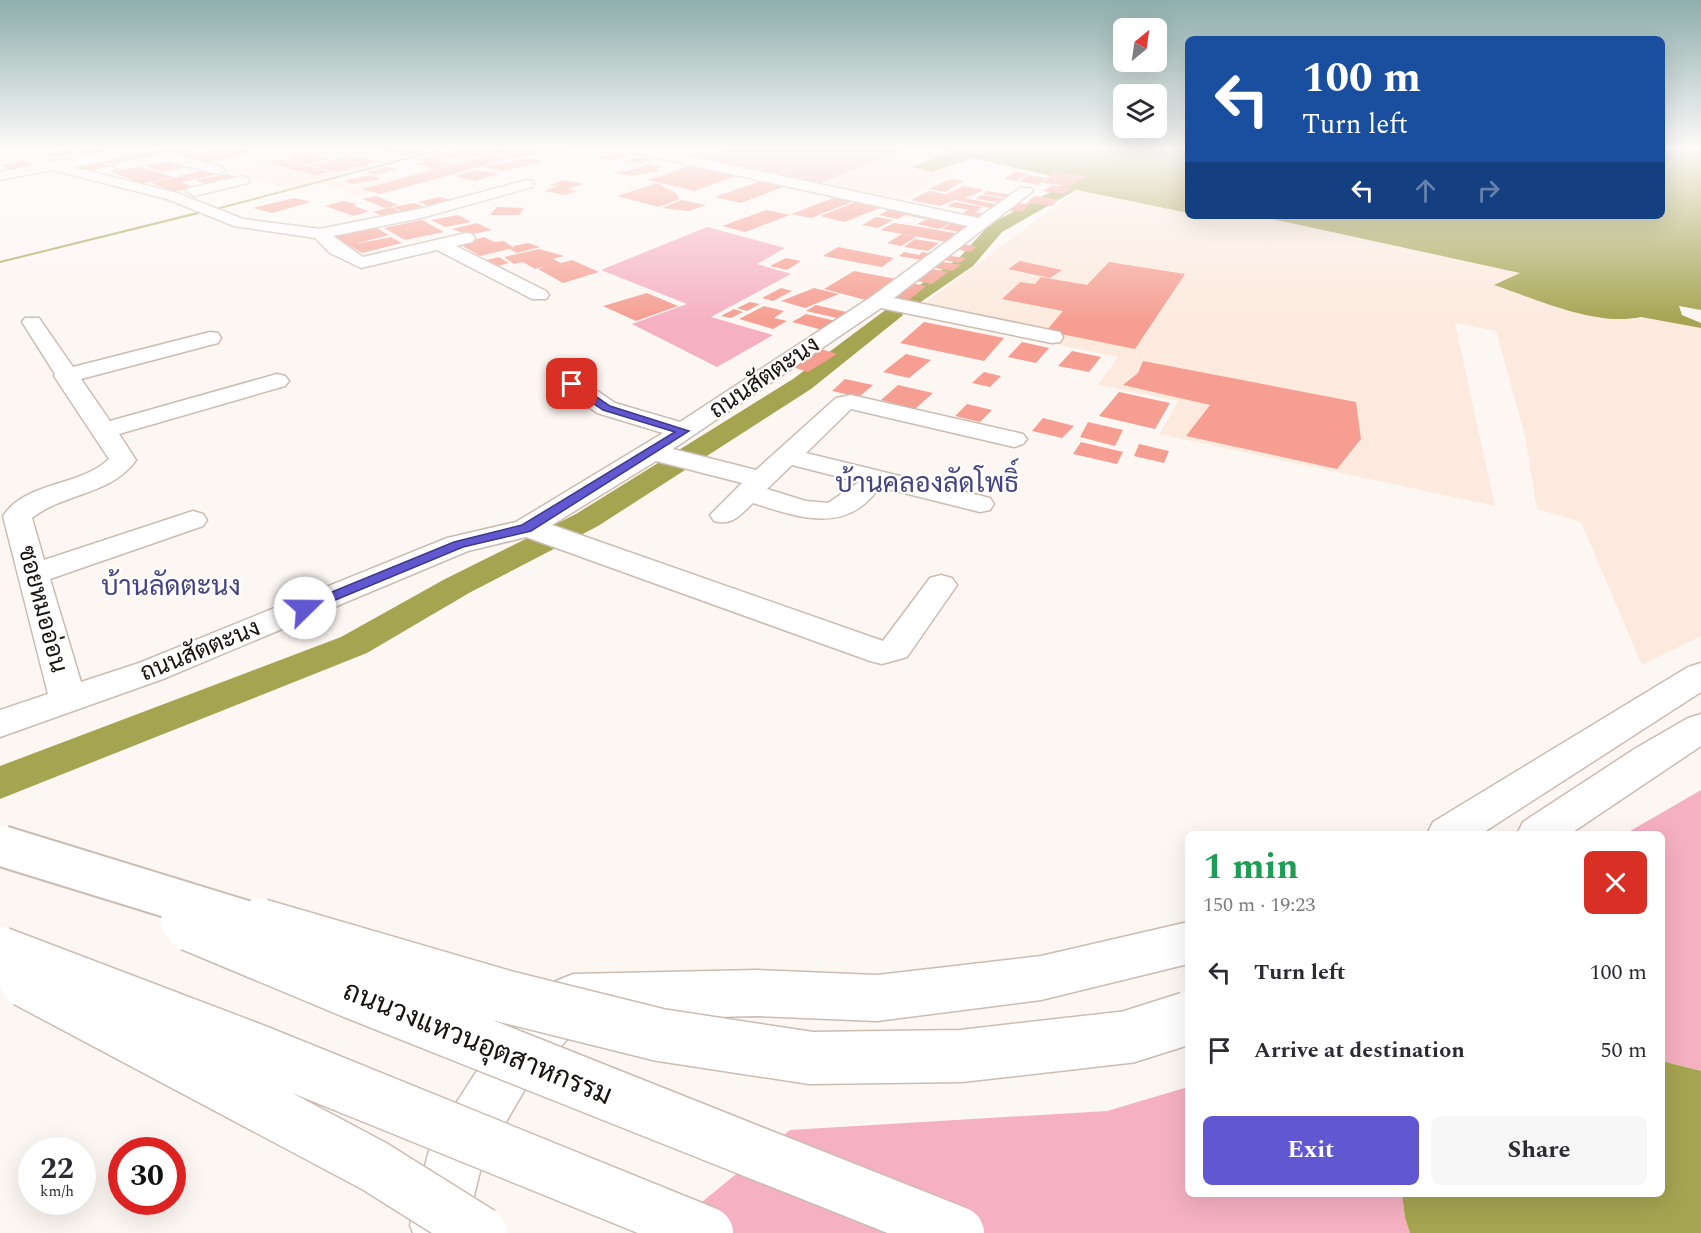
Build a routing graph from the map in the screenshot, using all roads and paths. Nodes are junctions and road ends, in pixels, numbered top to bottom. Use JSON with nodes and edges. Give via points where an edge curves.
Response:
{"nodes":[{"id":1,"x":199,"y":207,"type":"edge"},
{"id":2,"x":445,"y":207,"type":"edge"},
{"id":3,"x":901,"y":207,"type":"edge"},
{"id":4,"x":1004,"y":207,"type":"edge"},
{"id":5,"x":982,"y":224,"type":"junction"},
{"id":6,"x":320,"y":234,"type":"junction"},
{"id":7,"x":466,"y":238,"type":"dead end"},
{"id":8,"x":439,"y":244,"type":"junction"},
{"id":9,"x":461,"y":256,"type":"junction"},
{"id":10,"x":418,"y":268,"type":"dead end"},
{"id":11,"x":539,"y":295,"type":"dead end"},
{"id":12,"x":878,"y":301,"type":"junction"},
{"id":13,"x":32,"y":322,"type":"dead end"},
{"id":14,"x":210,"y":338,"type":"dead end"},
{"id":15,"x":1052,"y":338,"type":"dead end"},
{"id":16,"x":65,"y":376,"type":"junction"},
{"id":17,"x":277,"y":381,"type":"dead end"},
{"id":18,"x":572,"y":384,"type":"dead end"},
{"id":19,"x":102,"y":431,"type":"junction"},
{"id":20,"x":684,"y":431,"type":"junction"},
{"id":21,"x":1014,"y":439,"type":"dead end"},
{"id":22,"x":660,"y":453,"type":"junction"},
{"id":23,"x":787,"y":456,"type":"junction"},
{"id":24,"x":755,"y":486,"type":"junction"},
{"id":25,"x":864,"y":489,"type":"dead end"},
{"id":26,"x":980,"y":504,"type":"dead end"},
{"id":27,"x":724,"y":515,"type":"dead end"},
{"id":28,"x":193,"y":520,"type":"dead end"},
{"id":29,"x":546,"y":533,"type":"junction"},
{"id":30,"x":33,"y":574,"type":"junction"},
{"id":31,"x":941,"y":585,"type":"dead end"},
{"id":32,"x":1701,"y":675,"type":"edge"},
{"id":33,"x":68,"y":700,"type":"junction"},
{"id":34,"x":0,"y":724,"type":"edge"},
{"id":35,"x":1701,"y":728,"type":"edge"},
{"id":36,"x":1453,"y":831,"type":"edge"},
{"id":37,"x":1542,"y":831,"type":"edge"},
{"id":38,"x":1,"y":845,"type":"edge"},
{"id":39,"x":1185,"y":944,"type":"edge"},
{"id":40,"x":0,"y":953,"type":"edge"},
{"id":41,"x":0,"y":968,"type":"edge"},
{"id":42,"x":1185,"y":1019,"type":"edge"},
{"id":43,"x":437,"y":1233,"type":"edge"},
{"id":44,"x":481,"y":1233,"type":"edge"},
{"id":45,"x":707,"y":1233,"type":"edge"},
{"id":46,"x":958,"y":1233,"type":"edge"}],
"edges":[{"from":1,"to":6,"type":"street","via":[[240,223]]},
{"from":2,"to":6,"type":"street"},
{"from":3,"to":5,"type":"street"},
{"from":4,"to":5,"type":"street","name":"ถนนสัตตะนง"},
{"from":5,"to":12,"type":"street","name":"ถนนสัตตะนง"},
{"from":6,"to":8,"type":"street","via":[[336,249],[361,263]]},
{"from":7,"to":8,"type":"street"},
{"from":8,"to":9,"type":"street"},
{"from":9,"to":10,"type":"street"},
{"from":9,"to":11,"type":"street"},
{"from":12,"to":15,"type":"street"},
{"from":12,"to":20,"type":"street","name":"ถนนสัตตะนง"},
{"from":13,"to":16,"type":"street","name":"ซอยหมออ่อน"},
{"from":14,"to":16,"type":"street"},
{"from":16,"to":19,"type":"street","name":"ซอยหมออ่อน"},
{"from":17,"to":19,"type":"street"},
{"from":18,"to":20,"type":"street","via":[[606,408]]},
{"from":19,"to":30,"type":"street","name":"ซอยหมออ่อน","via":[[123,460],[121,465],[33,503],[17,516]]},
{"from":20,"to":22,"type":"street","name":"ถนนสัตตะนง"},
{"from":21,"to":23,"type":"street","via":[[851,402],[844,403]]},
{"from":22,"to":24,"type":"street","via":[[698,463]]},
{"from":22,"to":29,"type":"street","name":"ถนนสัตตะนง"},
{"from":23,"to":24,"type":"street"},
{"from":23,"to":26,"type":"street"},
{"from":24,"to":25,"type":"street","via":[[815,511],[829,512]]},
{"from":24,"to":27,"type":"street"},
{"from":28,"to":30,"type":"street"},
{"from":29,"to":31,"type":"street","via":[[882,653],[895,649]]},
{"from":29,"to":33,"type":"street","name":"ถนนสัตตะนง","via":[[458,544],[151,671]]},
{"from":30,"to":33,"type":"street","name":"ซอยหมออ่อน"},
{"from":32,"to":36,"type":"street"},
{"from":33,"to":34,"type":"street","name":"ถนนสัตตะนง"},
{"from":35,"to":37,"type":"street"},
{"from":38,"to":42,"type":"street","bridge":true,"via":[[351,954],[507,997],[660,1035],[811,1058],[961,1056],[1128,1037]]},
{"from":38,"to":46,"type":"street","name":"ถนนวงแหวนอุตสาหกรรม","bridge":true,"via":[[354,993]]},
{"from":39,"to":43,"type":"street","via":[[1041,978],[877,998],[757,993],[573,997],[513,1061],[456,1154]]},
{"from":40,"to":45,"type":"street","bridge":true,"via":[[258,1050]]},
{"from":41,"to":44,"type":"street","bridge":true,"via":[[374,1166]]}]}
